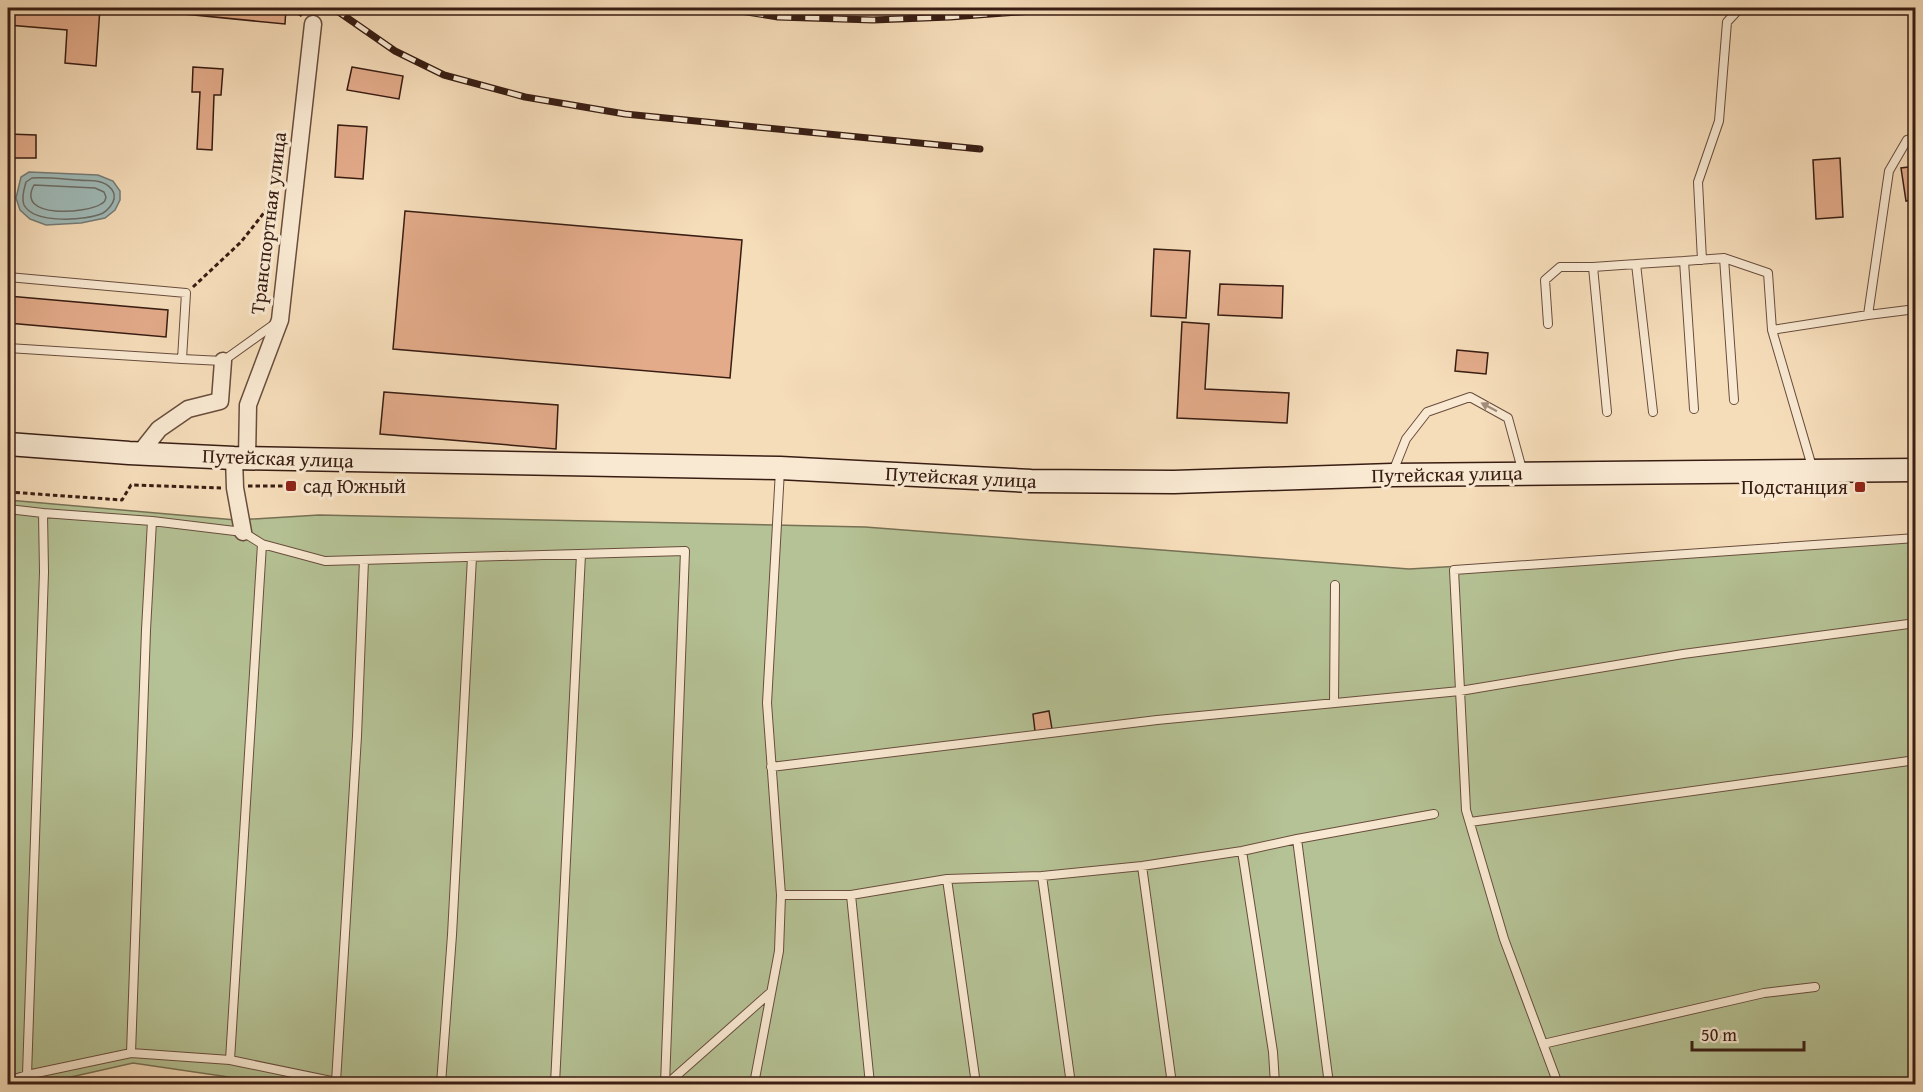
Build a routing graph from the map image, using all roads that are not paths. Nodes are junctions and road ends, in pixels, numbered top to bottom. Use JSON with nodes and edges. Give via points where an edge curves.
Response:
{"nodes":[{"id":1,"x":1740,"y":8,"type":"edge"},
{"id":2,"x":313,"y":24,"type":"dead end"},
{"id":3,"x":1916,"y":138,"type":"edge"},
{"id":4,"x":1724,"y":258,"type":"junction"},
{"id":5,"x":1702,"y":260,"type":"junction"},
{"id":6,"x":1684,"y":261,"type":"junction"},
{"id":7,"x":1636,"y":264,"type":"junction"},
{"id":8,"x":1593,"y":267,"type":"junction"},
{"id":9,"x":8,"y":277,"type":"edge"},
{"id":10,"x":1916,"y":309,"type":"edge"},
{"id":11,"x":1868,"y":315,"type":"junction"},
{"id":12,"x":279,"y":320,"type":"junction"},
{"id":13,"x":1548,"y":324,"type":"dead end"},
{"id":14,"x":1772,"y":330,"type":"junction"},
{"id":15,"x":8,"y":348,"type":"edge"},
{"id":16,"x":182,"y":359,"type":"junction"},
{"id":17,"x":223,"y":361,"type":"junction"},
{"id":18,"x":1734,"y":400,"type":"dead end"},
{"id":19,"x":220,"y":401,"type":"junction"},
{"id":20,"x":248,"y":405,"type":"junction"},
{"id":21,"x":1694,"y":409,"type":"dead end"},
{"id":22,"x":1607,"y":412,"type":"dead end"},
{"id":23,"x":1653,"y":412,"type":"dead end"},
{"id":24,"x":8,"y":444,"type":"edge"},
{"id":25,"x":140,"y":453,"type":"junction"},
{"id":26,"x":240,"y":458,"type":"junction"},
{"id":27,"x":780,"y":468,"type":"junction"},
{"id":28,"x":1813,"y":470,"type":"junction"},
{"id":29,"x":1916,"y":470,"type":"edge"},
{"id":30,"x":1524,"y":473,"type":"junction"},
{"id":31,"x":1392,"y":475,"type":"junction"},
{"id":32,"x":8,"y":509,"type":"edge"},
{"id":33,"x":43,"y":513,"type":"junction"},
{"id":34,"x":152,"y":521,"type":"junction"},
{"id":35,"x":243,"y":532,"type":"junction"},
{"id":36,"x":1916,"y":538,"type":"edge"},
{"id":37,"x":262,"y":544,"type":"junction"},
{"id":38,"x":581,"y":554,"type":"junction"},
{"id":39,"x":472,"y":557,"type":"junction"},
{"id":40,"x":364,"y":560,"type":"junction"},
{"id":41,"x":1335,"y":585,"type":"dead end"},
{"id":42,"x":1916,"y":623,"type":"edge"},
{"id":43,"x":1460,"y":691,"type":"junction"},
{"id":44,"x":1334,"y":703,"type":"junction"},
{"id":45,"x":1916,"y":760,"type":"edge"},
{"id":46,"x":771,"y":767,"type":"junction"},
{"id":47,"x":1434,"y":814,"type":"dead end"},
{"id":48,"x":1470,"y":822,"type":"junction"},
{"id":49,"x":1296,"y":839,"type":"junction"},
{"id":50,"x":1242,"y":851,"type":"junction"},
{"id":51,"x":1142,"y":867,"type":"junction"},
{"id":52,"x":1042,"y":876,"type":"junction"},
{"id":53,"x":947,"y":879,"type":"junction"},
{"id":54,"x":781,"y":895,"type":"junction"},
{"id":55,"x":851,"y":895,"type":"junction"},
{"id":56,"x":1815,"y":987,"type":"dead end"},
{"id":57,"x":771,"y":992,"type":"junction"},
{"id":58,"x":1543,"y":1044,"type":"junction"},
{"id":59,"x":131,"y":1053,"type":"junction"},
{"id":60,"x":230,"y":1060,"type":"junction"},
{"id":61,"x":293,"y":1073,"type":"junction"},
{"id":62,"x":27,"y":1075,"type":"junction"},
{"id":63,"x":8,"y":1081,"type":"edge"},
{"id":64,"x":308,"y":1084,"type":"edge"},
{"id":65,"x":441,"y":1084,"type":"edge"},
{"id":66,"x":555,"y":1084,"type":"edge"},
{"id":67,"x":666,"y":1084,"type":"edge"},
{"id":68,"x":754,"y":1084,"type":"edge"},
{"id":69,"x":870,"y":1084,"type":"edge"},
{"id":70,"x":976,"y":1084,"type":"edge"},
{"id":71,"x":1071,"y":1084,"type":"edge"},
{"id":72,"x":1172,"y":1084,"type":"edge"},
{"id":73,"x":1275,"y":1084,"type":"edge"},
{"id":74,"x":1329,"y":1084,"type":"edge"},
{"id":75,"x":1558,"y":1084,"type":"edge"}],
"edges":[{"from":1,"to":5,"type":"lane","via":[[1727,22],[1719,121],[1698,182]]},
{"from":2,"to":12,"type":"street","name":"Транспортная улица"},
{"from":3,"to":11,"type":"lane","via":[[1907,140],[1889,171]]},
{"from":4,"to":5,"type":"lane"},
{"from":4,"to":14,"type":"lane","via":[[1768,273]]},
{"from":4,"to":18,"type":"lane"},
{"from":5,"to":6,"type":"lane"},
{"from":6,"to":7,"type":"lane"},
{"from":6,"to":21,"type":"lane"},
{"from":7,"to":8,"type":"lane"},
{"from":7,"to":23,"type":"lane"},
{"from":8,"to":13,"type":"lane","via":[[1560,267],[1545,280]]},
{"from":8,"to":22,"type":"lane"},
{"from":9,"to":16,"type":"lane","via":[[186,293]]},
{"from":10,"to":11,"type":"lane"},
{"from":11,"to":14,"type":"lane"},
{"from":12,"to":17,"type":"lane"},
{"from":12,"to":20,"type":"street","name":"Транспортная улица"},
{"from":14,"to":28,"type":"lane"},
{"from":15,"to":16,"type":"lane"},
{"from":16,"to":17,"type":"lane"},
{"from":17,"to":19,"type":"street"},
{"from":19,"to":20,"type":"street"},
{"from":19,"to":25,"type":"street","via":[[188,409],[159,429]]},
{"from":20,"to":26,"type":"street","name":"Транспортная улица"},
{"from":24,"to":25,"type":"main road","name":"Путейская улица"},
{"from":25,"to":26,"type":"main road","name":"Путейская улица"},
{"from":26,"to":27,"type":"main road","name":"Путейская улица"},
{"from":26,"to":35,"type":"street","name":"Транспортная улица","via":[[235,488]]},
{"from":27,"to":31,"type":"main road","name":"Путейская улица","via":[[1043,481],[1174,482]]},
{"from":27,"to":46,"type":"lane","via":[[766,703]]},
{"from":28,"to":29,"type":"main road","name":"Путейская улица"},
{"from":28,"to":30,"type":"main road","name":"Путейская улица"},
{"from":30,"to":31,"type":"main road","name":"Путейская улица"},
{"from":30,"to":31,"type":"lane","one_way":true,"via":[[1508,418],[1470,397],[1427,412],[1406,439]]},
{"from":32,"to":33,"type":"lane"},
{"from":33,"to":34,"type":"lane"},
{"from":33,"to":62,"type":"lane"},
{"from":34,"to":35,"type":"lane"},
{"from":34,"to":59,"type":"lane"},
{"from":35,"to":37,"type":"lane"},
{"from":36,"to":43,"type":"lane","via":[[1454,570]]},
{"from":37,"to":40,"type":"lane","via":[[325,561]]},
{"from":37,"to":60,"type":"lane"},
{"from":38,"to":39,"type":"lane"},
{"from":38,"to":66,"type":"lane"},
{"from":38,"to":67,"type":"lane","via":[[685,551]]},
{"from":39,"to":40,"type":"lane"},
{"from":39,"to":65,"type":"lane"},
{"from":40,"to":61,"type":"lane","via":[[336,1082]]},
{"from":41,"to":44,"type":"lane"},
{"from":42,"to":43,"type":"lane","via":[[1683,654]]},
{"from":43,"to":44,"type":"lane"},
{"from":43,"to":48,"type":"lane","via":[[1466,810]]},
{"from":44,"to":46,"type":"lane","via":[[1157,720]]},
{"from":45,"to":48,"type":"lane"},
{"from":46,"to":54,"type":"lane"},
{"from":47,"to":49,"type":"lane"},
{"from":48,"to":58,"type":"lane","via":[[1504,939]]},
{"from":49,"to":50,"type":"lane"},
{"from":49,"to":74,"type":"lane"},
{"from":50,"to":51,"type":"lane"},
{"from":50,"to":73,"type":"lane"},
{"from":51,"to":52,"type":"lane"},
{"from":51,"to":72,"type":"lane"},
{"from":52,"to":53,"type":"lane"},
{"from":52,"to":71,"type":"lane"},
{"from":53,"to":55,"type":"lane"},
{"from":53,"to":70,"type":"lane"},
{"from":54,"to":55,"type":"lane"},
{"from":54,"to":57,"type":"lane","via":[[779,951]]},
{"from":55,"to":69,"type":"lane"},
{"from":56,"to":58,"type":"lane","via":[[1764,993]]},
{"from":57,"to":67,"type":"lane"},
{"from":57,"to":68,"type":"lane"},
{"from":58,"to":75,"type":"lane"},
{"from":59,"to":60,"type":"lane"},
{"from":59,"to":62,"type":"lane"},
{"from":60,"to":61,"type":"lane"},
{"from":61,"to":64,"type":"lane"},
{"from":62,"to":63,"type":"lane"}]}
